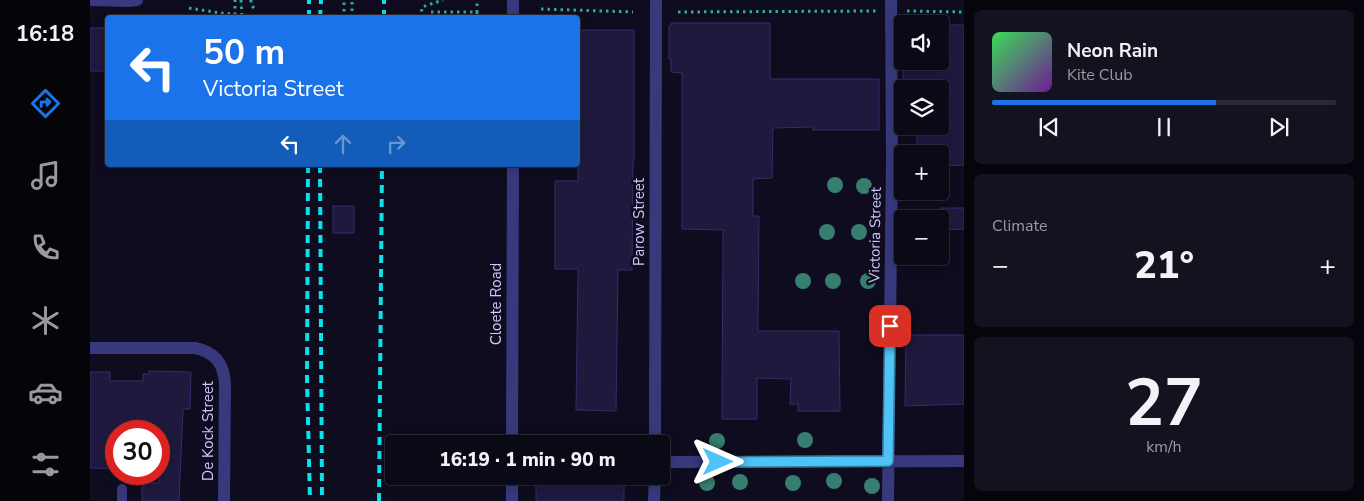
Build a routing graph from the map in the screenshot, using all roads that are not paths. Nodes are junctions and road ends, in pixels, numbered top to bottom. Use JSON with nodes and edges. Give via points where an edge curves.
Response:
{"nodes":[{"id":1,"x":90,"y":0,"type":"edge"},
{"id":2,"x":513,"y":0,"type":"edge"},
{"id":3,"x":656,"y":0,"type":"edge"},
{"id":4,"x":133,"y":1,"type":"edge"},
{"id":5,"x":891,"y":5,"type":"edge"},
{"id":6,"x":513,"y":15,"type":"edge"},
{"id":7,"x":513,"y":167,"type":"edge"},
{"id":8,"x":90,"y":348,"type":"edge"},
{"id":9,"x":512,"y":435,"type":"edge"},
{"id":10,"x":655,"y":435,"type":"edge"},
{"id":11,"x":888,"y":461,"type":"junction"},
{"id":12,"x":964,"y":461,"type":"edge"},
{"id":13,"x":670,"y":462,"type":"edge"},
{"id":14,"x":512,"y":485,"type":"edge"},
{"id":15,"x":654,"y":485,"type":"edge"},
{"id":16,"x":122,"y":489,"type":"dead end"},
{"id":17,"x":122,"y":501,"type":"edge"},
{"id":18,"x":224,"y":501,"type":"edge"},
{"id":19,"x":512,"y":501,"type":"edge"},
{"id":20,"x":654,"y":501,"type":"edge"},
{"id":21,"x":888,"y":501,"type":"edge"}],
"edges":[{"from":1,"to":4,"type":"street"},
{"from":2,"to":6,"type":"street"},
{"from":3,"to":10,"type":"street","name":"Parow Street"},
{"from":5,"to":11,"type":"street","name":"Victoria Street"},
{"from":7,"to":9,"type":"street","name":"Cloete Road"},
{"from":8,"to":18,"type":"street","name":"De Kock Street","via":[[195,348],[208,351],[217,359],[225,375]]},
{"from":11,"to":12,"type":"street"},
{"from":11,"to":13,"type":"street"},
{"from":11,"to":21,"type":"street","name":"Victoria Street"},
{"from":14,"to":19,"type":"street"},
{"from":15,"to":20,"type":"street"},
{"from":16,"to":17,"type":"lane"}]}
